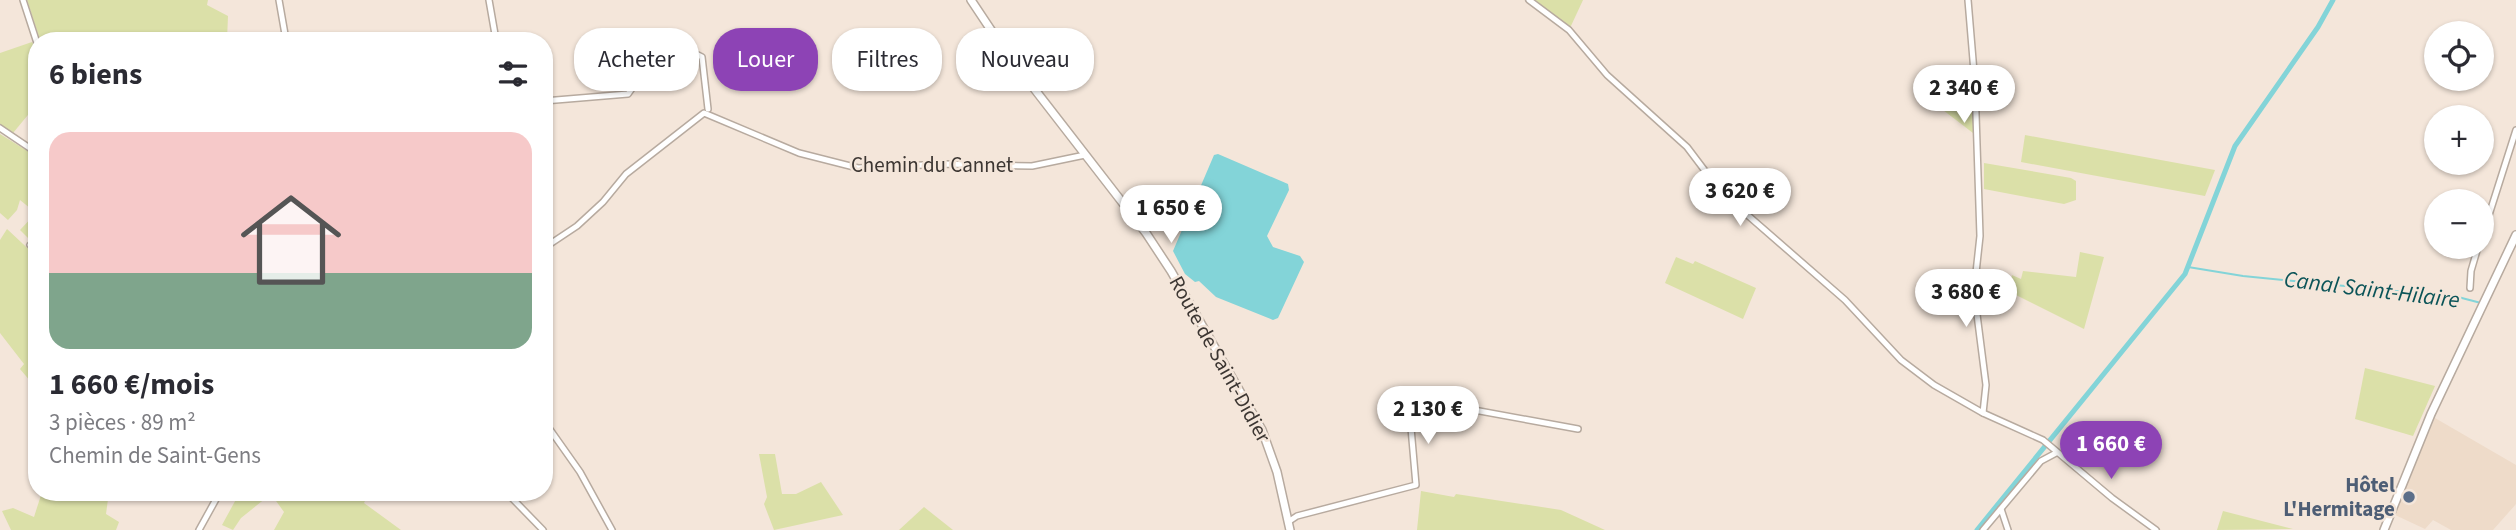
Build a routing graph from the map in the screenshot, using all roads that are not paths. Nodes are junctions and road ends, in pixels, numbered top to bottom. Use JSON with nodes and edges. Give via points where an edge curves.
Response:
{"nodes":[{"id":1,"x":23,"y":0,"type":"edge"},
{"id":2,"x":279,"y":0,"type":"edge"},
{"id":3,"x":489,"y":0,"type":"edge"},
{"id":4,"x":972,"y":0,"type":"edge"},
{"id":5,"x":1529,"y":0,"type":"edge"},
{"id":6,"x":1968,"y":0,"type":"edge"},
{"id":7,"x":33,"y":32,"type":"edge"},
{"id":8,"x":285,"y":32,"type":"edge"},
{"id":9,"x":495,"y":32,"type":"edge"},
{"id":10,"x":553,"y":100,"type":"edge"},
{"id":11,"x":708,"y":109,"type":"dead end"},
{"id":12,"x":0,"y":128,"type":"edge"},
{"id":13,"x":2516,"y":130,"type":"edge"},
{"id":14,"x":28,"y":147,"type":"edge"},
{"id":15,"x":1085,"y":155,"type":"junction"},
{"id":16,"x":2494,"y":199,"type":"edge"},
{"id":17,"x":2516,"y":236,"type":"edge"},
{"id":18,"x":553,"y":242,"type":"edge"},
{"id":19,"x":2474,"y":259,"type":"edge"},
{"id":20,"x":2470,"y":288,"type":"dead end"},
{"id":21,"x":1983,"y":413,"type":"junction"},
{"id":22,"x":1578,"y":429,"type":"dead end"},
{"id":23,"x":553,"y":434,"type":"edge"},
{"id":24,"x":2056,"y":453,"type":"junction"},
{"id":25,"x":215,"y":501,"type":"edge"},
{"id":26,"x":515,"y":501,"type":"edge"},
{"id":27,"x":2001,"y":509,"type":"junction"},
{"id":28,"x":1289,"y":526,"type":"edge"},
{"id":29,"x":199,"y":530,"type":"edge"},
{"id":30,"x":543,"y":530,"type":"edge"},
{"id":31,"x":612,"y":530,"type":"edge"},
{"id":32,"x":1983,"y":530,"type":"edge"},
{"id":33,"x":2008,"y":530,"type":"edge"},
{"id":34,"x":2157,"y":530,"type":"edge"},
{"id":35,"x":2384,"y":530,"type":"edge"}],
"edges":[{"from":1,"to":7,"type":"street"},
{"from":2,"to":8,"type":"street"},
{"from":3,"to":9,"type":"street"},
{"from":4,"to":15,"type":"main road","name":"Route de Saint-Didier"},
{"from":5,"to":21,"type":"street","via":[[1569,30],[1607,75],[1671,130],[1721,192],[1845,300],[1901,360]]},
{"from":6,"to":21,"type":"street","via":[[1980,236],[1974,291],[1985,373]]},
{"from":10,"to":11,"type":"street","via":[[628,94],[643,73],[664,73],[694,53],[702,57]]},
{"from":12,"to":14,"type":"street"},
{"from":13,"to":16,"type":"street"},
{"from":15,"to":18,"type":"street","name":"Chemin du Cannet","via":[[1032,166],[858,168],[799,153],[704,113],[625,174],[603,202]]},
{"from":15,"to":28,"type":"main road","name":"Route de Saint-Didier","via":[[1159,251],[1243,397],[1270,450]]},
{"from":17,"to":35,"type":"main road","via":[[2431,414]]},
{"from":19,"to":20,"type":"street"},
{"from":21,"to":24,"type":"street","via":[[2047,443]]},
{"from":22,"to":28,"type":"street","via":[[1414,399],[1409,405],[1416,485],[1297,516]]},
{"from":23,"to":31,"type":"street"},
{"from":24,"to":27,"type":"street","via":[[2041,461]]},
{"from":24,"to":34,"type":"street"},
{"from":25,"to":29,"type":"street"},
{"from":26,"to":30,"type":"street"},
{"from":27,"to":32,"type":"street"},
{"from":27,"to":33,"type":"street"}]}
